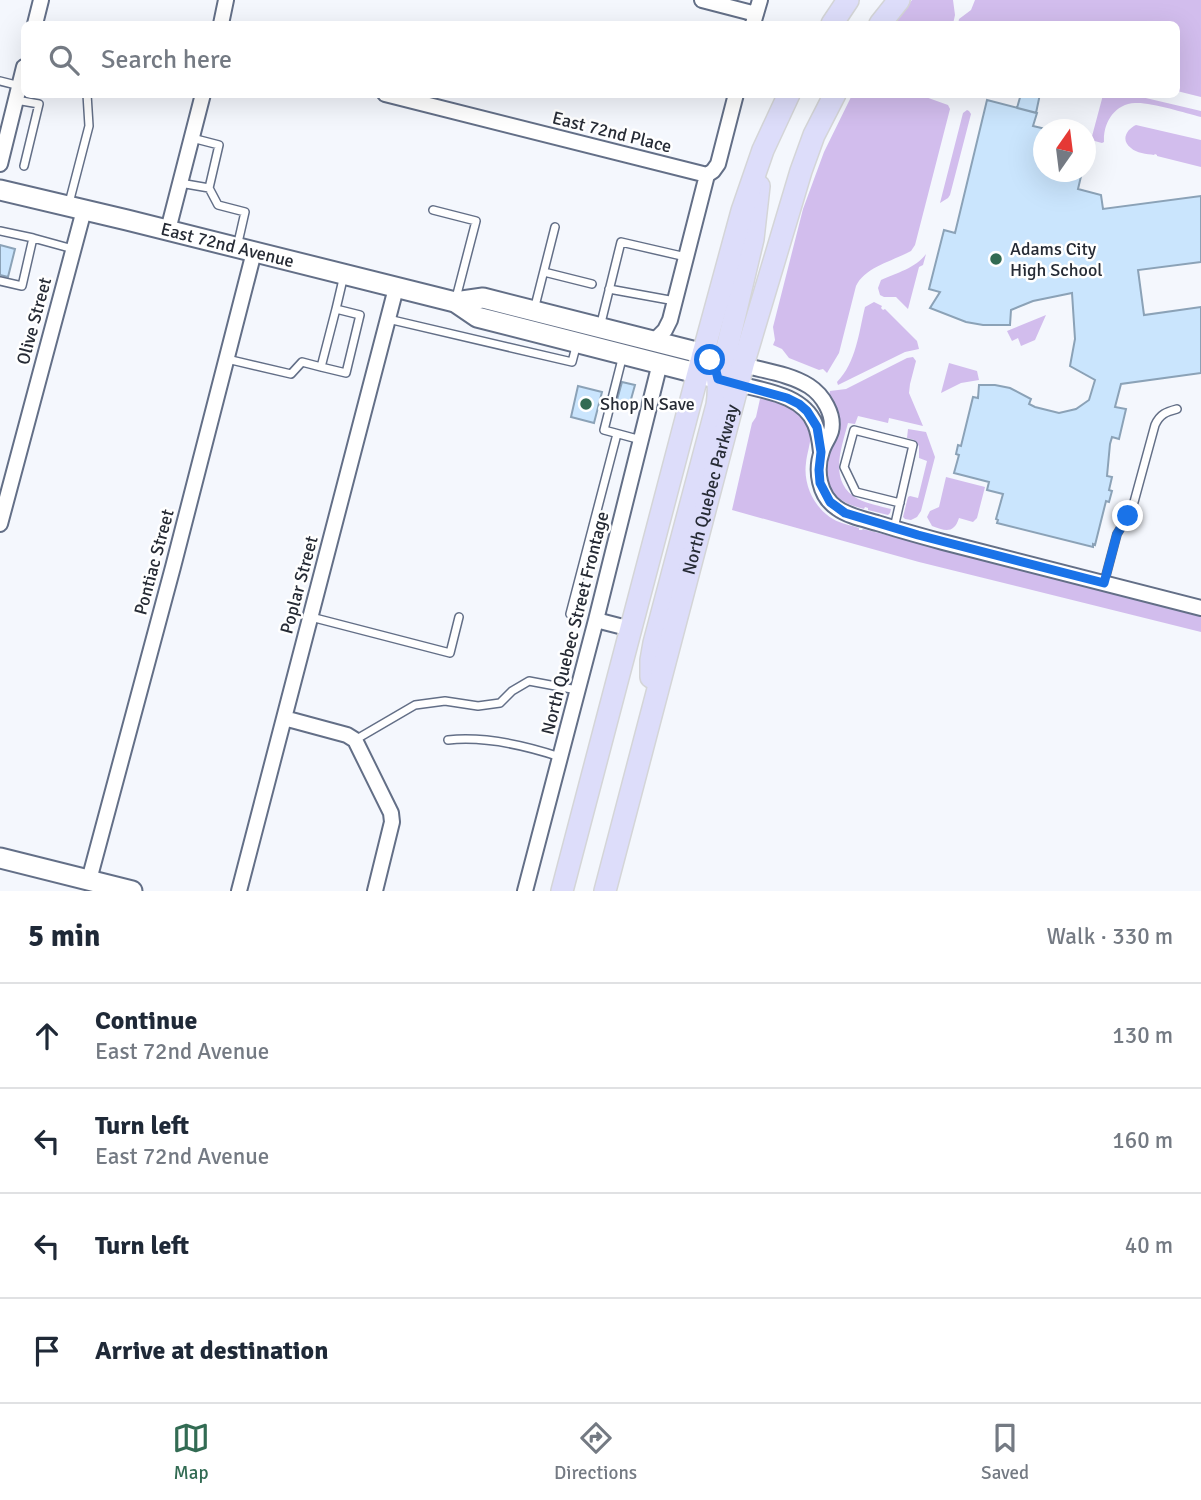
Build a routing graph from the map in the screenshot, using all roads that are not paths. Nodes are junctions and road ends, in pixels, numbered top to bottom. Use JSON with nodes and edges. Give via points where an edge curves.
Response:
{"nodes":[{"id":1,"x":41,"y":0,"type":"edge"},
{"id":2,"x":226,"y":0,"type":"edge"},
{"id":3,"x":702,"y":0,"type":"edge"},
{"id":4,"x":848,"y":0,"type":"edge"},
{"id":5,"x":899,"y":0,"type":"edge"},
{"id":6,"x":756,"y":13,"type":"edge"},
{"id":7,"x":36,"y":21,"type":"edge"},
{"id":8,"x":221,"y":21,"type":"edge"},
{"id":9,"x":834,"y":21,"type":"edge"},
{"id":10,"x":882,"y":21,"type":"edge"},
{"id":11,"x":21,"y":80,"type":"edge"},
{"id":12,"x":0,"y":81,"type":"edge"},
{"id":13,"x":18,"y":93,"type":"junction"},
{"id":14,"x":21,"y":95,"type":"edge"},
{"id":15,"x":28,"y":98,"type":"edge"},
{"id":16,"x":39,"y":98,"type":"edge"},
{"id":17,"x":87,"y":98,"type":"edge"},
{"id":18,"x":202,"y":98,"type":"edge"},
{"id":19,"x":401,"y":98,"type":"edge"},
{"id":20,"x":735,"y":98,"type":"edge"},
{"id":21,"x":787,"y":98,"type":"edge"},
{"id":22,"x":833,"y":98,"type":"edge"},
{"id":23,"x":39,"y":104,"type":"junction"},
{"id":24,"x":192,"y":138,"type":"junction"},
{"id":25,"x":0,"y":164,"type":"edge"},
{"id":26,"x":24,"y":166,"type":"dead end"},
{"id":27,"x":707,"y":175,"type":"junction"},
{"id":28,"x":180,"y":183,"type":"junction"},
{"id":29,"x":209,"y":188,"type":"junction"},
{"id":30,"x":0,"y":190,"type":"edge"},
{"id":31,"x":76,"y":208,"type":"junction"},
{"id":32,"x":433,"y":210,"type":"dead end"},
{"id":33,"x":555,"y":227,"type":"dead end"},
{"id":34,"x":167,"y":230,"type":"junction"},
{"id":35,"x":0,"y":231,"type":"edge"},
{"id":36,"x":33,"y":238,"type":"junction"},
{"id":37,"x":74,"y":250,"type":"junction"},
{"id":38,"x":245,"y":250,"type":"junction"},
{"id":39,"x":686,"y":257,"type":"junction"},
{"id":40,"x":544,"y":272,"type":"junction"},
{"id":41,"x":344,"y":275,"type":"junction"},
{"id":42,"x":0,"y":281,"type":"edge"},
{"id":43,"x":592,"y":284,"type":"dead end"},
{"id":44,"x":396,"y":288,"type":"junction"},
{"id":45,"x":609,"y":289,"type":"junction"},
{"id":46,"x":675,"y":301,"type":"junction"},
{"id":47,"x":455,"y":302,"type":"junction"},
{"id":48,"x":336,"y":309,"type":"junction"},
{"id":49,"x":534,"y":311,"type":"junction"},
{"id":50,"x":388,"y":319,"type":"junction"},
{"id":51,"x":600,"y":327,"type":"junction"},
{"id":52,"x":654,"y":341,"type":"junction"},
{"id":53,"x":577,"y":343,"type":"junction"},
{"id":54,"x":623,"y":354,"type":"junction"},
{"id":55,"x":227,"y":359,"type":"junction"},
{"id":56,"x":660,"y":363,"type":"junction"},
{"id":57,"x":321,"y":367,"type":"junction"},
{"id":58,"x":721,"y":369,"type":"junction"},
{"id":59,"x":1177,"y":409,"type":"dead end"},
{"id":60,"x":617,"y":434,"type":"junction"},
{"id":61,"x":641,"y":440,"type":"junction"},
{"id":62,"x":821,"y":452,"type":"junction"},
{"id":63,"x":900,"y":503,"type":"junction"},
{"id":64,"x":0,"y":524,"type":"edge"},
{"id":65,"x":894,"y":528,"type":"junction"},
{"id":66,"x":1104,"y":583,"type":"junction"},
{"id":67,"x":1201,"y":608,"type":"edge"},
{"id":68,"x":570,"y":614,"type":"dead end"},
{"id":69,"x":310,"y":617,"type":"junction"},
{"id":70,"x":459,"y":617,"type":"dead end"},
{"id":71,"x":596,"y":620,"type":"junction"},
{"id":72,"x":631,"y":629,"type":"junction"},
{"id":73,"x":578,"y":691,"type":"junction"},
{"id":74,"x":284,"y":718,"type":"junction"},
{"id":75,"x":355,"y":740,"type":"junction"},
{"id":76,"x":448,"y":740,"type":"dead end"},
{"id":77,"x":560,"y":757,"type":"junction"},
{"id":78,"x":0,"y":859,"type":"edge"},
{"id":79,"x":89,"y":880,"type":"junction"},
{"id":80,"x":132,"y":891,"type":"edge"},
{"id":81,"x":239,"y":891,"type":"edge"},
{"id":82,"x":375,"y":891,"type":"edge"},
{"id":83,"x":525,"y":891,"type":"edge"},
{"id":84,"x":562,"y":891,"type":"edge"},
{"id":85,"x":605,"y":891,"type":"edge"}],
"edges":[{"from":1,"to":7,"type":"street"},
{"from":2,"to":8,"type":"street"},
{"from":3,"to":6,"type":"street"},
{"from":4,"to":9,"type":"main road"},
{"from":5,"to":10,"type":"main road"},
{"from":11,"to":13,"type":"street"},
{"from":12,"to":13,"type":"lane"},
{"from":13,"to":14,"type":"lane"},
{"from":13,"to":25,"type":"street"},
{"from":15,"to":23,"type":"lane"},
{"from":16,"to":23,"type":"lane"},
{"from":17,"to":31,"type":"lane","via":[[89,126]]},
{"from":18,"to":24,"type":"street"},
{"from":19,"to":27,"type":"street","name":"East 72nd Place"},
{"from":20,"to":27,"type":"street","via":[[718,164]]},
{"from":21,"to":58,"type":"main road","name":"North Quebec Parkway","via":[[742,211]]},
{"from":22,"to":58,"type":"main road","name":"North Quebec Parkway"},
{"from":23,"to":26,"type":"lane"},
{"from":24,"to":28,"type":"street"},
{"from":24,"to":29,"type":"lane","via":[[219,145]]},
{"from":27,"to":39,"type":"street"},
{"from":28,"to":29,"type":"lane"},
{"from":28,"to":34,"type":"street"},
{"from":29,"to":38,"type":"lane","via":[[219,205],[245,212]]},
{"from":30,"to":31,"type":"main road","name":"East 72nd Avenue"},
{"from":31,"to":34,"type":"main road","name":"East 72nd Avenue"},
{"from":31,"to":37,"type":"street","name":"Olive Street"},
{"from":32,"to":47,"type":"lane","via":[[476,221]]},
{"from":33,"to":40,"type":"lane"},
{"from":34,"to":38,"type":"main road","name":"East 72nd Avenue"},
{"from":35,"to":36,"type":"lane"},
{"from":36,"to":37,"type":"lane"},
{"from":36,"to":42,"type":"lane","via":[[22,286]]},
{"from":37,"to":64,"type":"street","name":"Olive Street"},
{"from":38,"to":41,"type":"main road","name":"East 72nd Avenue"},
{"from":38,"to":55,"type":"street","name":"Pontiac Street"},
{"from":39,"to":45,"type":"lane","via":[[621,242]]},
{"from":39,"to":46,"type":"street"},
{"from":40,"to":43,"type":"lane"},
{"from":40,"to":49,"type":"lane"},
{"from":41,"to":44,"type":"main road","name":"East 72nd Avenue"},
{"from":41,"to":48,"type":"lane"},
{"from":44,"to":47,"type":"main road","name":"East 72nd Avenue"},
{"from":44,"to":50,"type":"street","name":"Poplar Street"},
{"from":45,"to":46,"type":"lane"},
{"from":45,"to":51,"type":"lane"},
{"from":46,"to":52,"type":"street","via":[[668,325]]},
{"from":47,"to":49,"type":"main road","name":"East 72nd Avenue","via":[[483,298]]},
{"from":47,"to":53,"type":"main road","name":"East 72nd Avenue","via":[[477,317]]},
{"from":48,"to":57,"type":"lane"},
{"from":48,"to":57,"type":"lane","via":[[360,315],[346,373]]},
{"from":49,"to":51,"type":"main road","name":"East 72nd Avenue"},
{"from":50,"to":53,"type":"lane","via":[[572,362]]},
{"from":50,"to":69,"type":"street","name":"Poplar Street"},
{"from":51,"to":52,"type":"main road","name":"East 72nd Avenue"},
{"from":52,"to":58,"type":"main road","name":"East 72nd Avenue"},
{"from":53,"to":54,"type":"main road","name":"East 72nd Avenue"},
{"from":54,"to":56,"type":"main road","name":"East 72nd Avenue"},
{"from":54,"to":60,"type":"lane","via":[[604,430]]},
{"from":55,"to":57,"type":"lane","via":[[291,374],[302,362]]},
{"from":55,"to":79,"type":"street","name":"Pontiac Street"},
{"from":56,"to":58,"type":"main road","name":"East 72nd Avenue"},
{"from":56,"to":61,"type":"street","name":"North Quebec Street Frontage"},
{"from":58,"to":62,"type":"street","name":"East 72nd Avenue","via":[[799,404],[817,427]]},
{"from":58,"to":62,"type":"street","name":"East 72nd Avenue","via":[[794,379],[809,386],[832,422]]},
{"from":58,"to":72,"type":"main road","name":"North Quebec Parkway"},
{"from":58,"to":85,"type":"main road","name":"North Quebec Parkway","via":[[655,697]]},
{"from":59,"to":66,"type":"lane","via":[[1165,412],[1155,425],[1134,502],[1117,534]]},
{"from":60,"to":61,"type":"lane"},
{"from":60,"to":68,"type":"lane"},
{"from":61,"to":71,"type":"street","name":"North Quebec Street Frontage"},
{"from":62,"to":65,"type":"street","name":"East 72nd Avenue","via":[[820,483],[830,502],[845,513]]},
{"from":63,"to":63,"type":"lane","via":[[913,445],[853,430],[844,467],[856,492]]},
{"from":63,"to":65,"type":"lane"},
{"from":65,"to":66,"type":"street","name":"East 72nd Avenue"},
{"from":66,"to":67,"type":"street","name":"East 72nd Avenue"},
{"from":69,"to":70,"type":"lane","via":[[450,653]]},
{"from":69,"to":74,"type":"street","name":"Poplar Street"},
{"from":71,"to":72,"type":"street"},
{"from":71,"to":73,"type":"street","name":"North Quebec Street Frontage"},
{"from":72,"to":84,"type":"main road","name":"North Quebec Parkway"},
{"from":73,"to":75,"type":"lane","via":[[529,681],[500,703],[415,705]]},
{"from":73,"to":77,"type":"street","name":"North Quebec Street Frontage"},
{"from":74,"to":75,"type":"street"},
{"from":74,"to":81,"type":"street","name":"Poplar Street"},
{"from":75,"to":82,"type":"street","via":[[391,813]]},
{"from":76,"to":77,"type":"lane","via":[[499,742]]},
{"from":77,"to":83,"type":"street","name":"North Quebec Street Frontage"},
{"from":78,"to":79,"type":"main road"},
{"from":79,"to":80,"type":"main road"}]}
